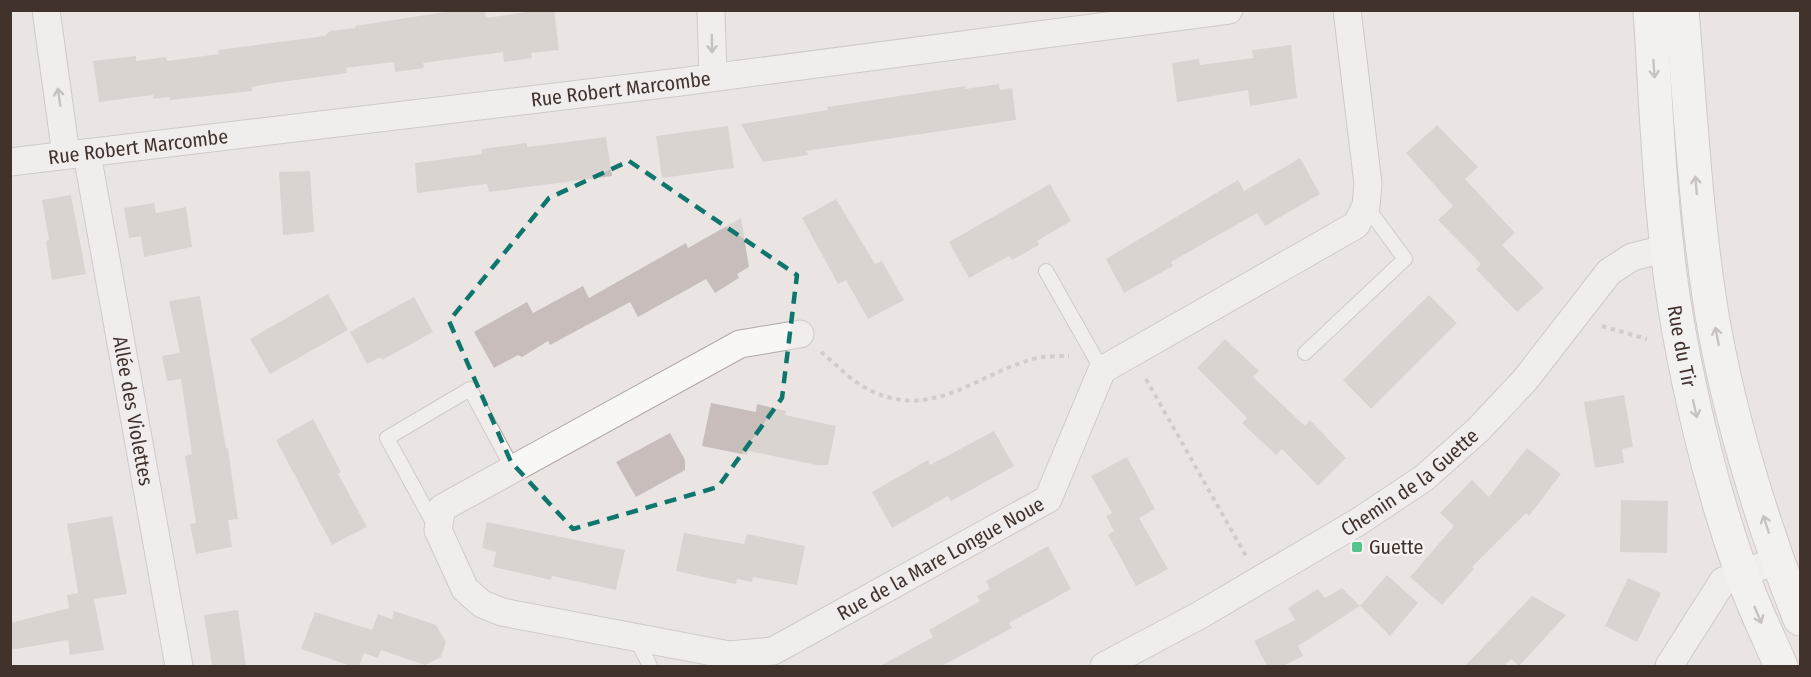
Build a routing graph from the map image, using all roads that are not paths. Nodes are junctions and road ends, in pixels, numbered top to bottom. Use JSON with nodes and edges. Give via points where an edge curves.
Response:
{"nodes":[{"id":1,"x":46,"y":10,"type":"edge"},
{"id":2,"x":711,"y":10,"type":"edge"},
{"id":3,"x":1229,"y":10,"type":"edge"},
{"id":4,"x":1347,"y":10,"type":"edge"},
{"id":5,"x":1650,"y":10,"type":"edge"},
{"id":6,"x":1682,"y":10,"type":"edge"},
{"id":7,"x":1114,"y":18,"type":"edge"},
{"id":8,"x":713,"y":77,"type":"junction"},
{"id":9,"x":76,"y":155,"type":"junction"},
{"id":10,"x":10,"y":162,"type":"edge"},
{"id":11,"x":1366,"y":206,"type":"junction"},
{"id":12,"x":1668,"y":248,"type":"junction"},
{"id":13,"x":1046,"y":271,"type":"dead end"},
{"id":14,"x":800,"y":334,"type":"road end"},
{"id":15,"x":1305,"y":353,"type":"dead end"},
{"id":16,"x":1098,"y":362,"type":"junction"},
{"id":17,"x":513,"y":469,"type":"junction"},
{"id":18,"x":438,"y":531,"type":"junction"},
{"id":19,"x":1778,"y":560,"type":"junction"},
{"id":20,"x":1742,"y":573,"type":"junction"},
{"id":21,"x":1800,"y":619,"type":"edge"},
{"id":22,"x":636,"y":638,"type":"junction"},
{"id":23,"x":765,"y":659,"type":"edge"},
{"id":24,"x":179,"y":666,"type":"edge"},
{"id":25,"x":650,"y":666,"type":"edge"},
{"id":26,"x":1104,"y":666,"type":"edge"},
{"id":27,"x":1669,"y":666,"type":"edge"},
{"id":28,"x":1781,"y":666,"type":"edge"}],
"edges":[{"from":9,"to":1,"type":"street","name":"Allée des Violettes","one_way":true},
{"from":2,"to":8,"type":"street","one_way":true},
{"from":3,"to":7,"type":"street","name":"Rue Robert Marcombe"},
{"from":4,"to":11,"type":"street","via":[[1368,183]]},
{"from":5,"to":12,"type":"main road","name":"Rue du Tir","one_way":true},
{"from":19,"to":6,"type":"main road","name":"Rue du Tir","one_way":true,"via":[[1741,440],[1709,297]]},
{"from":7,"to":8,"type":"street","name":"Rue Robert Marcombe"},
{"from":8,"to":9,"type":"street","name":"Rue Robert Marcombe"},
{"from":9,"to":10,"type":"street","name":"Rue Robert Marcombe"},
{"from":9,"to":24,"type":"street","name":"Allée des Violettes"},
{"from":11,"to":15,"type":"lane","via":[[1404,259]]},
{"from":11,"to":16,"type":"street","via":[[1356,225],[1132,354]]},
{"from":12,"to":20,"type":"main road","name":"Rue du Tir","one_way":true,"via":[[1689,381],[1707,458]]},
{"from":12,"to":26,"type":"street","name":"Chemin de la Guette","via":[[1632,257],[1609,273],[1525,380],[1478,430],[1392,500],[1200,615]]},
{"from":13,"to":16,"type":"lane"},
{"from":14,"to":17,"type":"street","via":[[740,344]]},
{"from":16,"to":23,"type":"street","name":"Rue de la Mare Longue Noue","via":[[1048,499]]},
{"from":17,"to":18,"type":"street","via":[[442,508]]},
{"from":17,"to":18,"type":"lane","name":"Rue de la Mare Longue Noue","via":[[470,389],[387,438]]},
{"from":18,"to":22,"type":"street","name":"Rue de la Mare Longue Noue","via":[[465,589],[482,604],[502,612]]},
{"from":19,"to":20,"type":"street"},
{"from":19,"to":21,"type":"main road","name":"Rue du Tir"},
{"from":20,"to":27,"type":"street","via":[[1723,581]]},
{"from":20,"to":28,"type":"main road","name":"Rue du Tir","one_way":true},
{"from":22,"to":23,"type":"street","name":"Rue de la Mare Longue Noue"},
{"from":22,"to":25,"type":"lane"}]}
